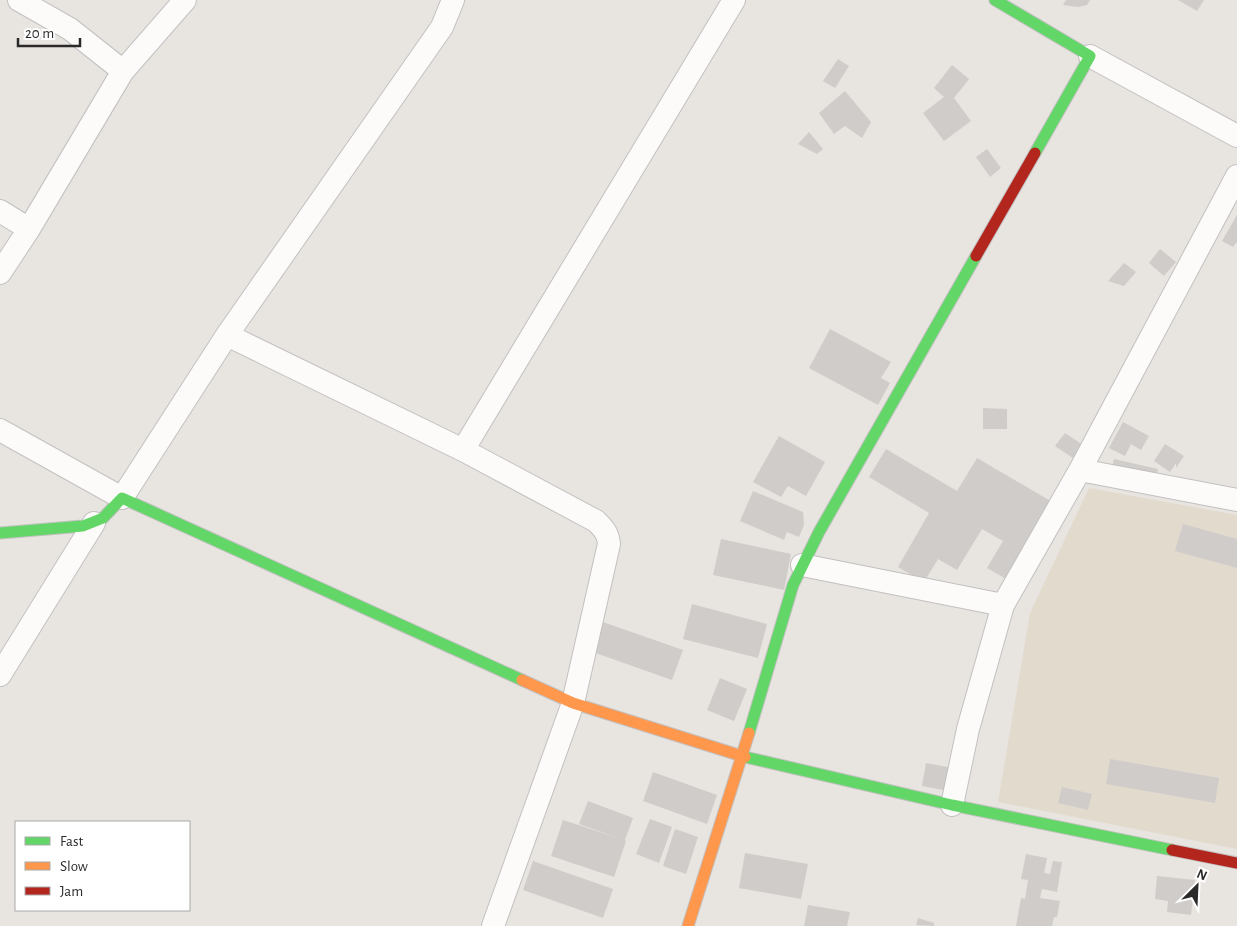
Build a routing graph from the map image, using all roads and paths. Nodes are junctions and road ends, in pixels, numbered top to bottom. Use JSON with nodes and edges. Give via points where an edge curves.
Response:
{"nodes":[{"id":1,"x":19,"y":0,"type":"edge"},
{"id":2,"x":185,"y":0,"type":"edge"},
{"id":3,"x":453,"y":0,"type":"edge"},
{"id":4,"x":734,"y":0,"type":"edge"},
{"id":5,"x":995,"y":0,"type":"edge"},
{"id":6,"x":1090,"y":56,"type":"junction"},
{"id":7,"x":123,"y":71,"type":"junction"},
{"id":8,"x":1237,"y":136,"type":"edge"},
{"id":9,"x":1237,"y":176,"type":"edge"},
{"id":10,"x":0,"y":211,"type":"edge"},
{"id":11,"x":29,"y":229,"type":"junction"},
{"id":12,"x":0,"y":273,"type":"edge"},
{"id":13,"x":227,"y":336,"type":"junction"},
{"id":14,"x":0,"y":430,"type":"edge"},
{"id":15,"x":463,"y":450,"type":"junction"},
{"id":16,"x":1080,"y":470,"type":"junction"},
{"id":17,"x":122,"y":498,"type":"junction"},
{"id":18,"x":1237,"y":500,"type":"edge"},
{"id":19,"x":94,"y":522,"type":"junction"},
{"id":20,"x":0,"y":533,"type":"edge"},
{"id":21,"x":802,"y":565,"type":"junction"},
{"id":22,"x":1003,"y":605,"type":"junction"},
{"id":23,"x":0,"y":675,"type":"edge"},
{"id":24,"x":572,"y":702,"type":"junction"},
{"id":25,"x":742,"y":756,"type":"junction"},
{"id":26,"x":952,"y":805,"type":"junction"},
{"id":27,"x":1237,"y":863,"type":"edge"},
{"id":28,"x":494,"y":926,"type":"edge"},
{"id":29,"x":688,"y":926,"type":"edge"}],
"edges":[{"from":1,"to":7,"type":"street","via":[[70,30]]},
{"from":2,"to":7,"type":"street"},
{"from":3,"to":13,"type":"street","via":[[442,27]]},
{"from":4,"to":15,"type":"street"},
{"from":5,"to":6,"type":"street"},
{"from":6,"to":8,"type":"street"},
{"from":6,"to":21,"type":"street"},
{"from":7,"to":11,"type":"street"},
{"from":9,"to":16,"type":"street"},
{"from":10,"to":11,"type":"street"},
{"from":11,"to":12,"type":"street"},
{"from":13,"to":15,"type":"street"},
{"from":13,"to":17,"type":"street"},
{"from":14,"to":17,"type":"street"},
{"from":15,"to":24,"type":"street","via":[[596,521],[608,536],[609,544]]},
{"from":16,"to":18,"type":"street"},
{"from":16,"to":22,"type":"street"},
{"from":17,"to":19,"type":"street","via":[[103,518]]},
{"from":17,"to":24,"type":"street"},
{"from":19,"to":20,"type":"street","via":[[69,528]]},
{"from":19,"to":23,"type":"street"},
{"from":21,"to":22,"type":"street"},
{"from":21,"to":25,"type":"street"},
{"from":22,"to":26,"type":"street","via":[[968,729]]},
{"from":24,"to":25,"type":"street"},
{"from":24,"to":28,"type":"street"},
{"from":25,"to":26,"type":"street"},
{"from":25,"to":29,"type":"street"},
{"from":26,"to":27,"type":"street"}]}
